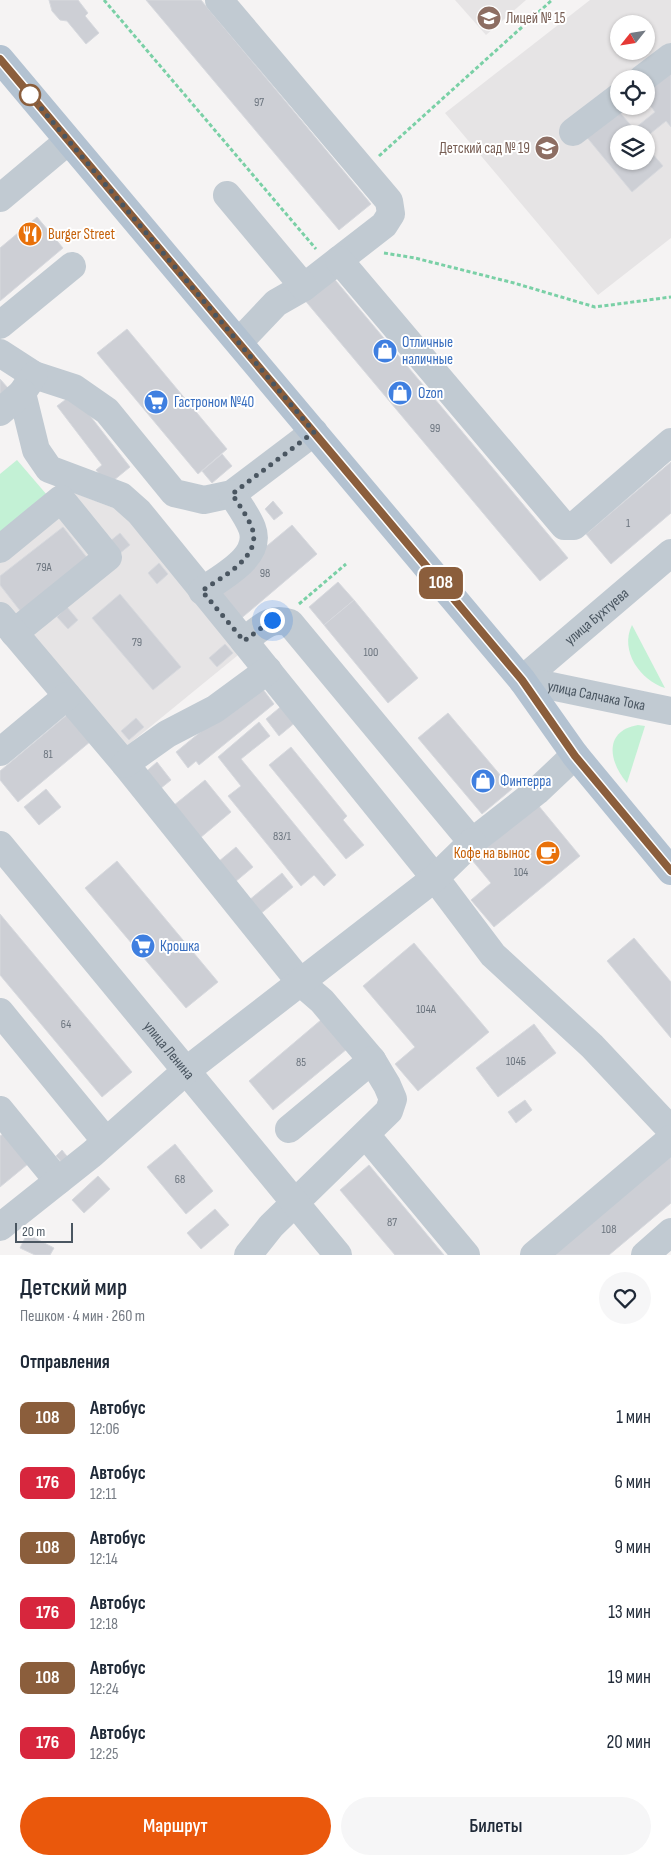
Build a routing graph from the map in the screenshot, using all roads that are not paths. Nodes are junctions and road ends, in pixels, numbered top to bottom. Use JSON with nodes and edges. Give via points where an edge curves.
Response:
{"nodes":[{"id":1,"x":219,"y":0,"type":"edge"},
{"id":2,"x":671,"y":57,"type":"edge"},
{"id":3,"x":0,"y":59,"type":"edge"},
{"id":4,"x":654,"y":70,"type":"edge"},
{"id":5,"x":610,"y":104,"type":"edge"},
{"id":6,"x":573,"y":132,"type":"dead end"},
{"id":7,"x":68,"y":141,"type":"junction"},
{"id":8,"x":227,"y":196,"type":"dead end"},
{"id":9,"x":0,"y":198,"type":"edge"},
{"id":10,"x":342,"y":258,"type":"junction"},
{"id":11,"x":72,"y":266,"type":"dead end"},
{"id":12,"x":304,"y":287,"type":"junction"},
{"id":13,"x":0,"y":325,"type":"edge"},
{"id":14,"x":239,"y":342,"type":"junction"},
{"id":15,"x":0,"y":353,"type":"edge"},
{"id":16,"x":28,"y":384,"type":"junction"},
{"id":17,"x":0,"y":412,"type":"edge"},
{"id":18,"x":314,"y":432,"type":"junction"},
{"id":19,"x":671,"y":442,"type":"edge"},
{"id":20,"x":174,"y":493,"type":"junction"},
{"id":21,"x":232,"y":494,"type":"junction"},
{"id":22,"x":139,"y":512,"type":"junction"},
{"id":23,"x":0,"y":549,"type":"edge"},
{"id":24,"x":671,"y":553,"type":"edge"},
{"id":25,"x":202,"y":591,"type":"junction"},
{"id":26,"x":7,"y":625,"type":"edge"},
{"id":27,"x":244,"y":641,"type":"junction"},
{"id":28,"x":268,"y":670,"type":"junction"},
{"id":29,"x":522,"y":680,"type":"junction"},
{"id":30,"x":67,"y":696,"type":"junction"},
{"id":31,"x":671,"y":711,"type":"edge"},
{"id":32,"x":0,"y":752,"type":"edge"},
{"id":33,"x":575,"y":756,"type":"junction"},
{"id":34,"x":125,"y":764,"type":"junction"},
{"id":35,"x":472,"y":842,"type":"junction"},
{"id":36,"x":0,"y":845,"type":"edge"},
{"id":37,"x":671,"y":871,"type":"edge"},
{"id":38,"x":435,"y":878,"type":"junction"},
{"id":39,"x":300,"y":982,"type":"junction"},
{"id":40,"x":0,"y":1012,"type":"edge"},
{"id":41,"x":372,"y":1060,"type":"junction"},
{"id":42,"x":187,"y":1070,"type":"junction"},
{"id":43,"x":0,"y":1110,"type":"edge"},
{"id":44,"x":289,"y":1129,"type":"dead end"},
{"id":45,"x":671,"y":1130,"type":"edge"},
{"id":46,"x":366,"y":1135,"type":"junction"},
{"id":47,"x":671,"y":1139,"type":"edge"},
{"id":48,"x":105,"y":1140,"type":"junction"},
{"id":49,"x":58,"y":1181,"type":"junction"},
{"id":50,"x":296,"y":1204,"type":"junction"},
{"id":51,"x":0,"y":1227,"type":"edge"},
{"id":52,"x":671,"y":1232,"type":"edge"},
{"id":53,"x":248,"y":1255,"type":"edge"},
{"id":54,"x":338,"y":1255,"type":"edge"},
{"id":55,"x":466,"y":1255,"type":"edge"},
{"id":56,"x":534,"y":1255,"type":"edge"},
{"id":57,"x":645,"y":1255,"type":"edge"}],
"edges":[{"from":1,"to":10,"type":"street","via":[[389,201],[391,214],[384,225]]},
{"from":2,"to":4,"type":"street"},
{"from":3,"to":7,"type":"main road"},
{"from":5,"to":6,"type":"street"},
{"from":7,"to":9,"type":"street"},
{"from":7,"to":14,"type":"main road"},
{"from":8,"to":12,"type":"street"},
{"from":10,"to":12,"type":"street"},
{"from":10,"to":19,"type":"street","via":[[564,526],[574,526]]},
{"from":11,"to":13,"type":"street"},
{"from":12,"to":14,"type":"street","via":[[276,303]]},
{"from":14,"to":18,"type":"main road"},
{"from":15,"to":16,"type":"street"},
{"from":16,"to":17,"type":"street"},
{"from":16,"to":20,"type":"street","via":[[74,388],[107,411]]},
{"from":16,"to":22,"type":"street","via":[[36,450],[49,469],[121,496]]},
{"from":18,"to":21,"type":"street"},
{"from":18,"to":29,"type":"main road"},
{"from":20,"to":21,"type":"street","via":[[204,500]]},
{"from":20,"to":22,"type":"street"},
{"from":21,"to":25,"type":"street","via":[[252,528],[252,549],[246,558]]},
{"from":22,"to":25,"type":"street"},
{"from":23,"to":26,"type":"street","via":[[61,499],[108,557]]},
{"from":24,"to":29,"type":"street","name":"улица Бухтуева"},
{"from":25,"to":27,"type":"street"},
{"from":26,"to":30,"type":"street"},
{"from":27,"to":28,"type":"street"},
{"from":27,"to":35,"type":"street","via":[[272,620],[290,623]]},
{"from":28,"to":34,"type":"street","via":[[214,709],[167,734]]},
{"from":28,"to":38,"type":"street"},
{"from":29,"to":31,"type":"street","name":"улица Салчака Тока"},
{"from":29,"to":33,"type":"main road"},
{"from":30,"to":32,"type":"street"},
{"from":30,"to":34,"type":"street"},
{"from":33,"to":35,"type":"street","via":[[537,792]]},
{"from":33,"to":37,"type":"main road"},
{"from":34,"to":39,"type":"street"},
{"from":35,"to":38,"type":"street"},
{"from":36,"to":42,"type":"street","name":"улица Ленина"},
{"from":38,"to":39,"type":"street"},
{"from":38,"to":45,"type":"street","via":[[493,955],[592,1046]]},
{"from":39,"to":41,"type":"street","via":[[322,1001]]},
{"from":39,"to":42,"type":"street"},
{"from":40,"to":48,"type":"street"},
{"from":41,"to":44,"type":"street"},
{"from":41,"to":46,"type":"street","via":[[393,1099],[389,1111]]},
{"from":42,"to":48,"type":"street"},
{"from":42,"to":50,"type":"street","name":"улица Ленина"},
{"from":43,"to":49,"type":"street"},
{"from":46,"to":50,"type":"street"},
{"from":46,"to":55,"type":"street"},
{"from":47,"to":56,"type":"street"},
{"from":48,"to":49,"type":"street"},
{"from":49,"to":51,"type":"street"},
{"from":50,"to":53,"type":"street","via":[[271,1226]]},
{"from":50,"to":54,"type":"street","name":"улица Ленина"},
{"from":52,"to":57,"type":"street"}]}
